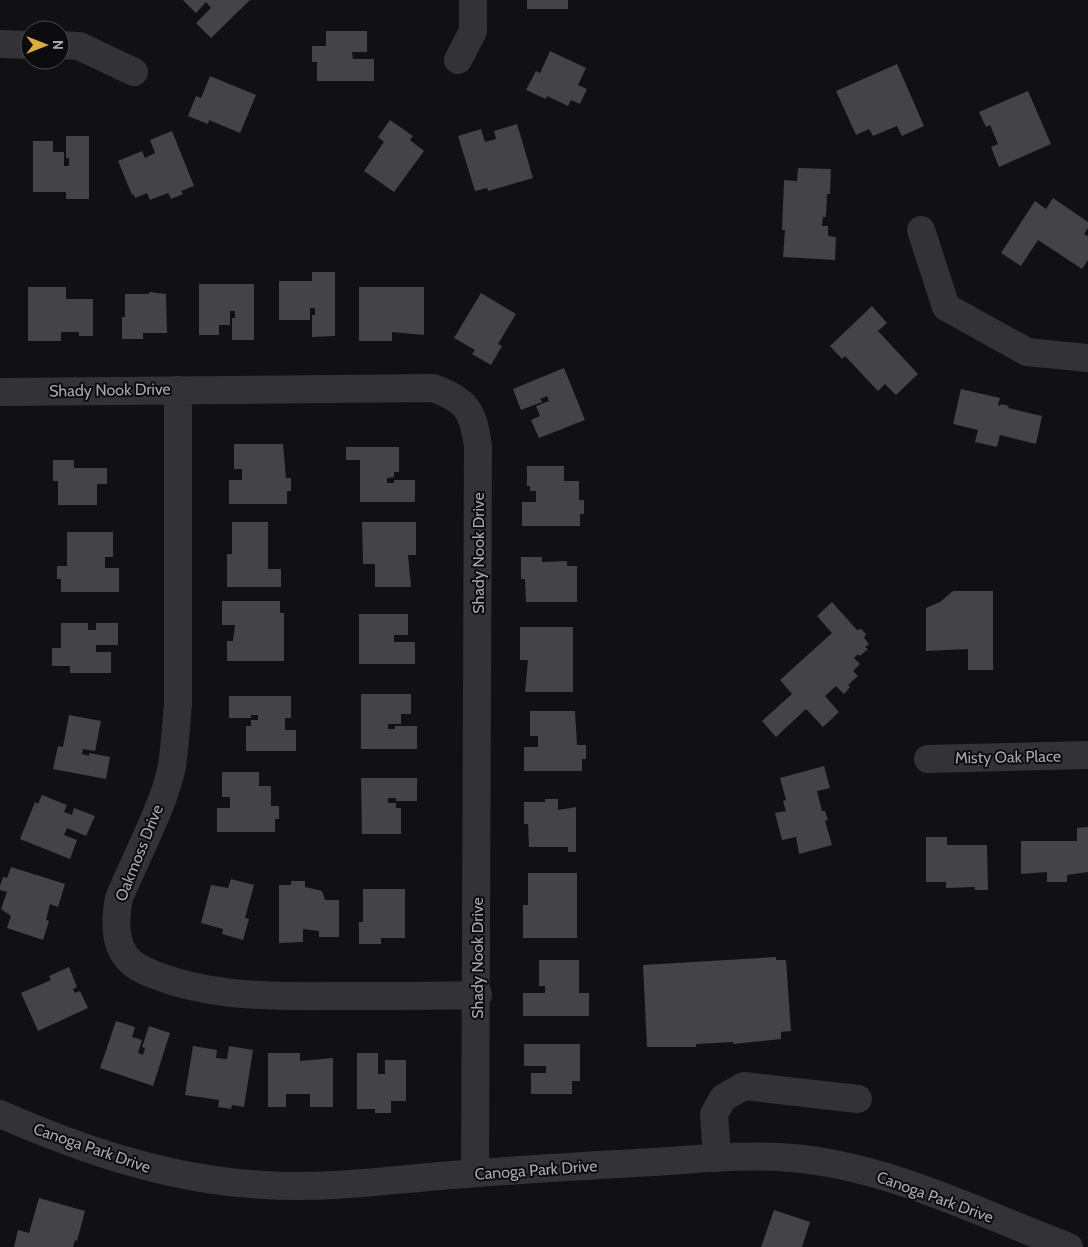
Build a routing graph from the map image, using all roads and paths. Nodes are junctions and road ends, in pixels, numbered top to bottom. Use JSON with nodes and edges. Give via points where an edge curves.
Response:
{"nodes":[{"id":1,"x":473,"y":0,"type":"edge"},
{"id":2,"x":0,"y":44,"type":"edge"},
{"id":3,"x":20,"y":44,"type":"edge"},
{"id":4,"x":70,"y":46,"type":"edge"},
{"id":5,"x":458,"y":60,"type":"dead end"},
{"id":6,"x":134,"y":72,"type":"dead end"},
{"id":7,"x":921,"y":230,"type":"dead end"},
{"id":8,"x":1088,"y":358,"type":"edge"},
{"id":9,"x":178,"y":390,"type":"junction"},
{"id":10,"x":0,"y":392,"type":"edge"},
{"id":11,"x":1088,"y":756,"type":"edge"},
{"id":12,"x":928,"y":759,"type":"dead end"},
{"id":13,"x":478,"y":996,"type":"junction"},
{"id":14,"x":858,"y":1099,"type":"dead end"},
{"id":15,"x":1,"y":1119,"type":"edge"},
{"id":16,"x":717,"y":1158,"type":"junction"},
{"id":17,"x":475,"y":1173,"type":"junction"},
{"id":18,"x":1069,"y":1247,"type":"edge"}],
"edges":[{"from":1,"to":5,"type":"street","via":[[473,31]]},
{"from":2,"to":3,"type":"street"},
{"from":4,"to":6,"type":"street","via":[[79,46]]},
{"from":7,"to":8,"type":"street","via":[[946,307],[1027,352]]},
{"from":9,"to":10,"type":"street","name":"Shady Nook Drive"},
{"from":9,"to":13,"type":"street","name":"Shady Nook Drive","via":[[433,388],[460,402],[470,412],[478,446]]},
{"from":9,"to":13,"type":"street","name":"Oakmoss Drive","via":[[178,704],[172,766],[165,791],[119,898],[115,916],[121,948],[130,962],[142,970],[202,990],[282,996]]},
{"from":11,"to":12,"type":"street","name":"Misty Oak Place"},
{"from":13,"to":17,"type":"street","name":"Shady Nook Drive"},
{"from":14,"to":16,"type":"street","via":[[744,1086],[723,1098],[714,1114]]},
{"from":15,"to":17,"type":"street","name":"Canoga Park Drive","via":[[115,1159],[228,1182],[300,1186]]},
{"from":16,"to":17,"type":"street","name":"Canoga Park Drive"},
{"from":16,"to":18,"type":"street","name":"Canoga Park Drive","via":[[795,1158],[854,1169],[908,1185]]}]}
